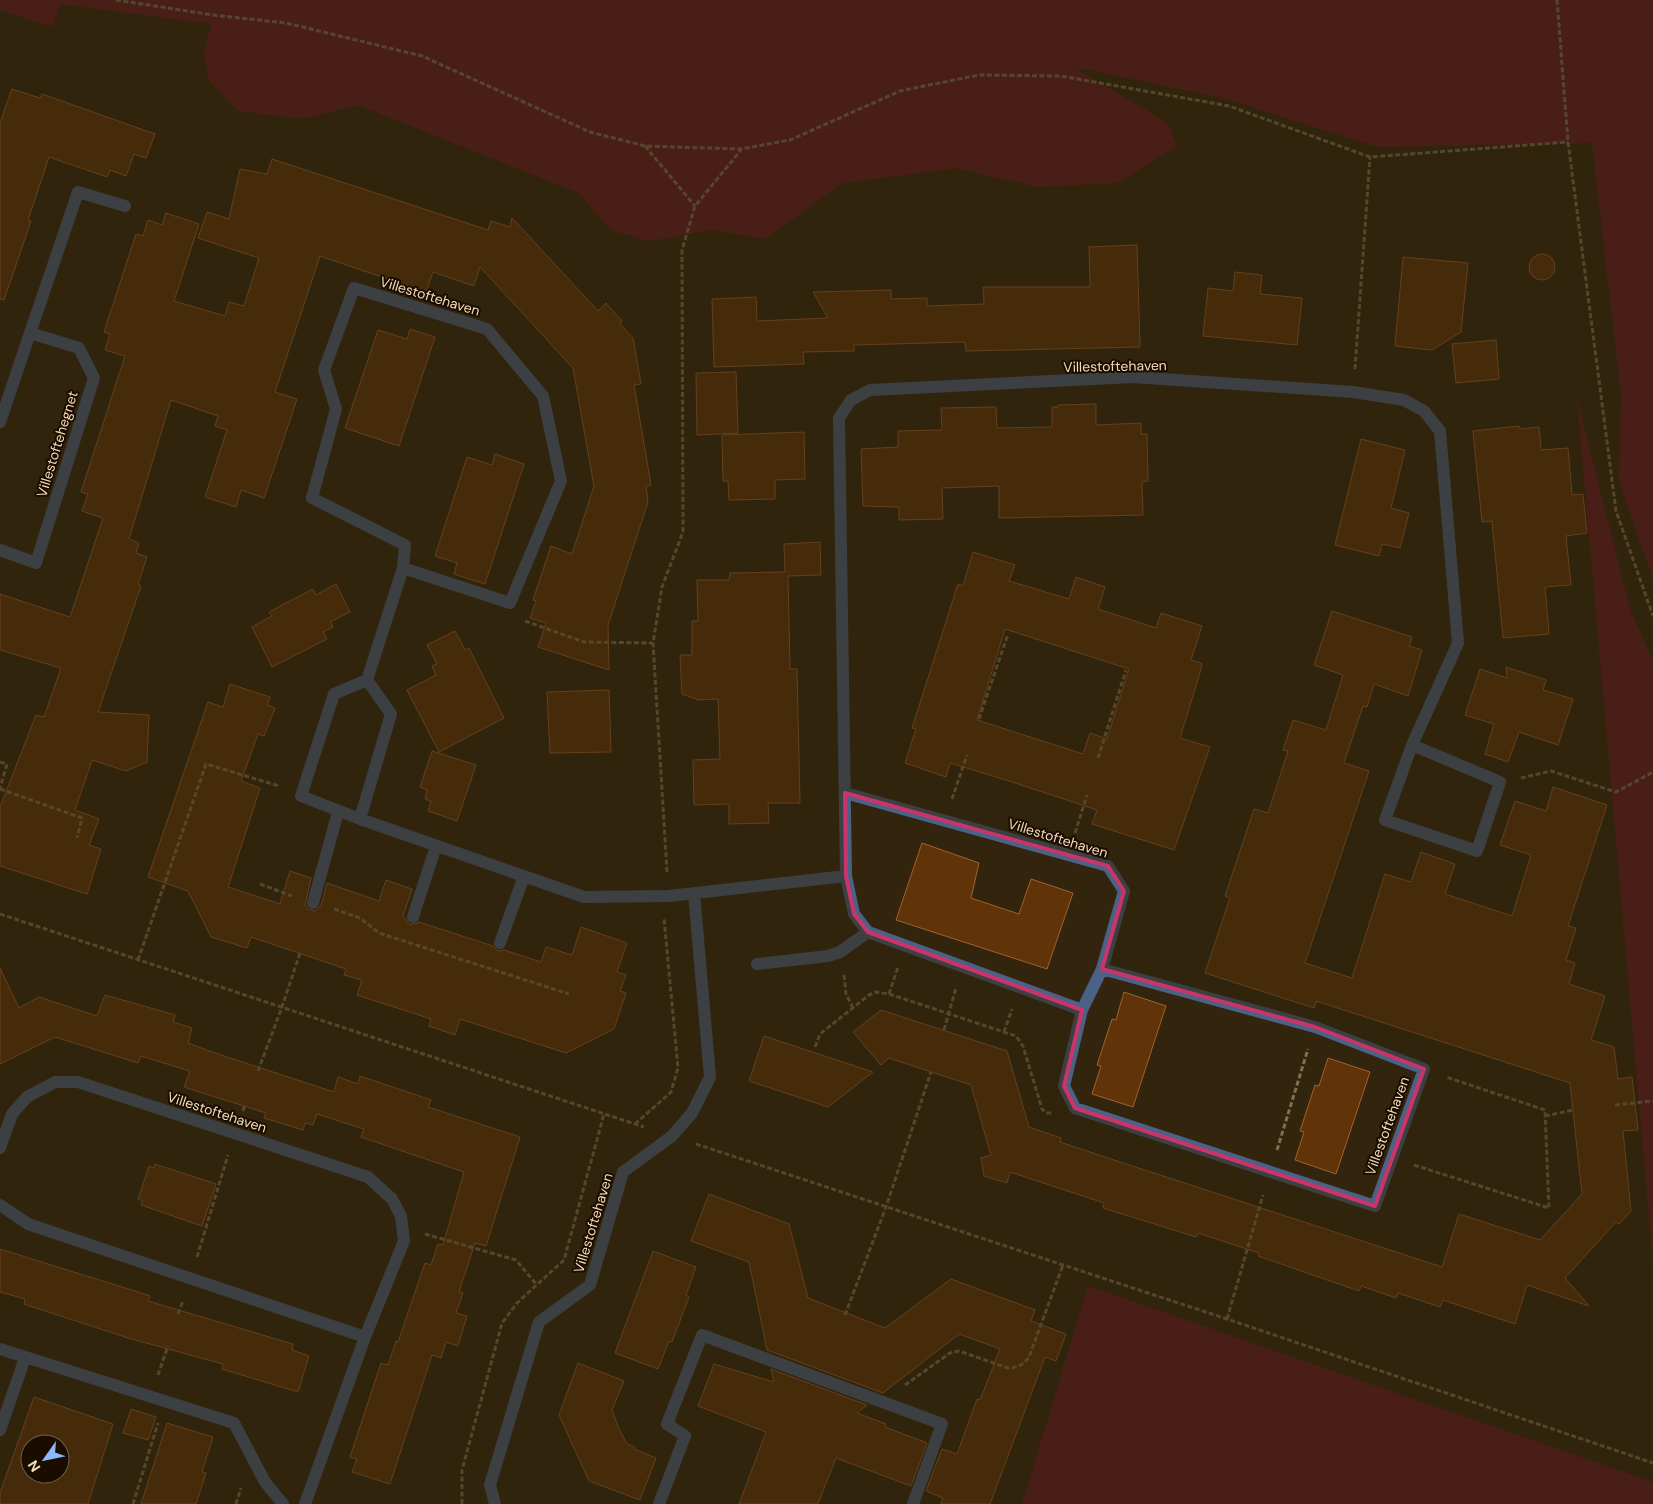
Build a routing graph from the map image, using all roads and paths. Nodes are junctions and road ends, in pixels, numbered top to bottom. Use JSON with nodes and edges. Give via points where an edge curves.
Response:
{"nodes":[{"id":1,"x":116,"y":0,"type":"edge"},
{"id":2,"x":1558,"y":0,"type":"edge"},
{"id":3,"x":1568,"y":142,"type":"junction"},
{"id":4,"x":645,"y":146,"type":"junction"},
{"id":5,"x":741,"y":149,"type":"junction"},
{"id":6,"x":1370,"y":157,"type":"junction"},
{"id":7,"x":125,"y":206,"type":"dead end"},
{"id":8,"x":695,"y":206,"type":"junction"},
{"id":9,"x":30,"y":333,"type":"junction"},
{"id":10,"x":1353,"y":392,"type":"junction"},
{"id":11,"x":0,"y":422,"type":"edge"},
{"id":12,"x":0,"y":550,"type":"edge"},
{"id":13,"x":403,"y":568,"type":"junction"},
{"id":14,"x":510,"y":603,"type":"junction"},
{"id":15,"x":1653,"y":616,"type":"edge"},
{"id":16,"x":1008,"y":634,"type":"dead end"},
{"id":17,"x":653,"y":643,"type":"junction"},
{"id":18,"x":1126,"y":670,"type":"dead end"},
{"id":19,"x":367,"y":680,"type":"junction"},
{"id":20,"x":979,"y":719,"type":"dead end"},
{"id":21,"x":1412,"y":745,"type":"junction"},
{"id":22,"x":967,"y":755,"type":"dead end"},
{"id":23,"x":1098,"y":758,"type":"dead end"},
{"id":24,"x":0,"y":762,"type":"edge"},
{"id":25,"x":1653,"y":772,"type":"edge"},
{"id":26,"x":1500,"y":782,"type":"junction"},
{"id":27,"x":0,"y":788,"type":"edge"},
{"id":28,"x":302,"y":793,"type":"junction"},
{"id":29,"x":845,"y":793,"type":"junction"},
{"id":30,"x":1087,"y":795,"type":"dead end"},
{"id":31,"x":338,"y":812,"type":"junction"},
{"id":32,"x":360,"y":819,"type":"junction"},
{"id":33,"x":945,"y":821,"type":"junction"},
{"id":34,"x":77,"y":838,"type":"dead end"},
{"id":35,"x":436,"y":846,"type":"junction"},
{"id":36,"x":1067,"y":854,"type":"junction"},
{"id":37,"x":524,"y":876,"type":"junction"},
{"id":38,"x":846,"y":876,"type":"junction"},
{"id":39,"x":694,"y":893,"type":"junction"},
{"id":40,"x":669,"y":896,"type":"junction"},
{"id":41,"x":313,"y":904,"type":"dead end"},
{"id":42,"x":0,"y":914,"type":"edge"},
{"id":43,"x":413,"y":916,"type":"dead end"},
{"id":44,"x":868,"y":932,"type":"junction"},
{"id":45,"x":500,"y":943,"type":"dead end"},
{"id":46,"x":840,"y":952,"type":"junction"},
{"id":47,"x":300,"y":953,"type":"dead end"},
{"id":48,"x":138,"y":960,"type":"junction"},
{"id":49,"x":757,"y":964,"type":"dead end"},
{"id":50,"x":962,"y":966,"type":"junction"},
{"id":51,"x":1102,"y":970,"type":"junction"},
{"id":52,"x":282,"y":1008,"type":"junction"},
{"id":53,"x":853,"y":1008,"type":"junction"},
{"id":54,"x":1082,"y":1010,"type":"junction"},
{"id":55,"x":949,"y":1013,"type":"junction"},
{"id":56,"x":944,"y":1030,"type":"dead end"},
{"id":57,"x":815,"y":1047,"type":"dead end"},
{"id":58,"x":1424,"y":1069,"type":"junction"},
{"id":59,"x":258,"y":1071,"type":"dead end"},
{"id":60,"x":931,"y":1072,"type":"dead end"},
{"id":61,"x":1653,"y":1101,"type":"edge"},
{"id":62,"x":245,"y":1104,"type":"dead end"},
{"id":63,"x":1615,"y":1105,"type":"dead end"},
{"id":64,"x":1075,"y":1108,"type":"junction"},
{"id":65,"x":1572,"y":1110,"type":"dead end"},
{"id":66,"x":1545,"y":1116,"type":"junction"},
{"id":67,"x":634,"y":1124,"type":"junction"},
{"id":68,"x":235,"y":1133,"type":"junction"},
{"id":69,"x":672,"y":1136,"type":"junction"},
{"id":70,"x":0,"y":1148,"type":"edge"},
{"id":71,"x":1392,"y":1159,"type":"junction"},
{"id":72,"x":0,"y":1205,"type":"edge"},
{"id":73,"x":886,"y":1206,"type":"junction"},
{"id":74,"x":402,"y":1227,"type":"junction"},
{"id":75,"x":1063,"y":1265,"type":"junction"},
{"id":76,"x":191,"y":1278,"type":"junction"},
{"id":77,"x":537,"y":1285,"type":"dead end"},
{"id":78,"x":178,"y":1314,"type":"dead end"},
{"id":79,"x":845,"y":1315,"type":"dead end"},
{"id":80,"x":365,"y":1337,"type":"junction"},
{"id":81,"x":168,"y":1346,"type":"dead end"},
{"id":82,"x":0,"y":1349,"type":"edge"},
{"id":83,"x":25,"y":1358,"type":"junction"},
{"id":84,"x":151,"y":1397,"type":"junction"},
{"id":85,"x":164,"y":1402,"type":"junction"},
{"id":86,"x":882,"y":1402,"type":"junction"},
{"id":87,"x":0,"y":1430,"type":"edge"},
{"id":88,"x":1653,"y":1463,"type":"edge"},
{"id":89,"x":133,"y":1504,"type":"edge"},
{"id":90,"x":283,"y":1504,"type":"edge"},
{"id":91,"x":305,"y":1504,"type":"edge"},
{"id":92,"x":496,"y":1504,"type":"edge"},
{"id":93,"x":659,"y":1504,"type":"edge"},
{"id":94,"x":913,"y":1504,"type":"edge"}],
"edges":[{"from":1,"to":4,"type":"path","via":[[286,24],[422,56],[590,132]]},
{"from":2,"to":3,"type":"path"},
{"from":3,"to":6,"type":"path"},
{"from":3,"to":15,"type":"path","via":[[1616,511]]},
{"from":4,"to":5,"type":"path"},
{"from":4,"to":8,"type":"path"},
{"from":5,"to":6,"type":"path","via":[[790,140],[900,91],[979,74],[1061,76],[1229,106]]},
{"from":5,"to":8,"type":"path"},
{"from":6,"to":10,"type":"path"},
{"from":7,"to":9,"type":"street","via":[[78,192]]},
{"from":8,"to":17,"type":"path","via":[[682,250],[684,532],[662,587]]},
{"from":9,"to":11,"type":"street"},
{"from":9,"to":12,"type":"street","name":"Villestoftehegnet","via":[[79,348],[94,378],[36,563]]},
{"from":10,"to":21,"type":"street","name":"Villestoftehaven","via":[[1404,400],[1424,411],[1440,431],[1458,643]]},
{"from":10,"to":29,"type":"street","name":"Villestoftehaven","via":[[1133,377],[870,390],[851,400],[839,418]]},
{"from":13,"to":14,"type":"street"},
{"from":13,"to":14,"type":"street","name":"Villestoftehaven","via":[[405,545],[312,498],[336,410],[324,370],[354,288],[487,330],[543,396],[561,481]]},
{"from":13,"to":19,"type":"street","name":"Villestoftehaven"},
{"from":14,"to":17,"type":"path","via":[[525,621],[584,642]]},
{"from":16,"to":20,"type":"path"},
{"from":17,"to":40,"type":"path"},
{"from":18,"to":23,"type":"path"},
{"from":19,"to":28,"type":"street","via":[[334,694]]},
{"from":19,"to":32,"type":"street","via":[[391,714]]},
{"from":21,"to":26,"type":"street"},
{"from":21,"to":26,"type":"street","name":"Villestoftehaven","via":[[1385,820],[1477,851]]},
{"from":22,"to":33,"type":"path"},
{"from":24,"to":27,"type":"path","via":[[7,764]]},
{"from":25,"to":26,"type":"path","via":[[1616,792],[1551,771]]},
{"from":27,"to":34,"type":"path","via":[[82,818]]},
{"from":28,"to":31,"type":"street","via":[[301,796]]},
{"from":28,"to":48,"type":"path","via":[[206,764]]},
{"from":29,"to":33,"type":"street","name":"Villestoftehaven"},
{"from":29,"to":38,"type":"street","name":"Villestoftehaven"},
{"from":30,"to":36,"type":"path"},
{"from":31,"to":32,"type":"street"},
{"from":31,"to":41,"type":"street"},
{"from":32,"to":35,"type":"street"},
{"from":33,"to":36,"type":"street","name":"Villestoftehaven"},
{"from":35,"to":37,"type":"street"},
{"from":35,"to":43,"type":"street"},
{"from":36,"to":51,"type":"street","name":"Villestoftehaven","via":[[1108,866],[1124,891]]},
{"from":37,"to":40,"type":"street","via":[[584,897]]},
{"from":37,"to":45,"type":"street"},
{"from":38,"to":39,"type":"street"},
{"from":38,"to":44,"type":"street","name":"Villestoftehaven","via":[[854,914]]},
{"from":39,"to":40,"type":"street"},
{"from":39,"to":69,"type":"street","name":"Villestoftehaven","via":[[710,1077],[692,1113]]},
{"from":40,"to":67,"type":"path","via":[[663,920],[678,1068],[671,1092]]},
{"from":42,"to":48,"type":"path"},
{"from":44,"to":46,"type":"street"},
{"from":44,"to":50,"type":"street"},
{"from":46,"to":49,"type":"street"},
{"from":46,"to":53,"type":"path","via":[[846,994]]},
{"from":47,"to":52,"type":"path"},
{"from":48,"to":52,"type":"path"},
{"from":50,"to":54,"type":"street"},
{"from":50,"to":55,"type":"path"},
{"from":51,"to":54,"type":"street"},
{"from":51,"to":58,"type":"street","name":"Villestoftehaven","via":[[1315,1027]]},
{"from":52,"to":59,"type":"path"},
{"from":52,"to":67,"type":"path"},
{"from":53,"to":55,"type":"path","via":[[876,992]]},
{"from":53,"to":57,"type":"path","via":[[820,1034]]},
{"from":54,"to":64,"type":"street","via":[[1064,1086]]},
{"from":55,"to":56,"type":"path"},
{"from":55,"to":64,"type":"path","via":[[1016,1036],[1023,1046],[1042,1109],[1051,1114]]},
{"from":58,"to":66,"type":"path","via":[[1545,1110]]},
{"from":58,"to":71,"type":"street","name":"Villestoftehaven"},
{"from":60,"to":73,"type":"path"},
{"from":61,"to":63,"type":"path"},
{"from":62,"to":68,"type":"path"},
{"from":64,"to":71,"type":"street","name":"Villestoftehaven","via":[[1375,1206]]},
{"from":65,"to":66,"type":"path"},
{"from":66,"to":71,"type":"path","via":[[1549,1208]]},
{"from":67,"to":69,"type":"path"},
{"from":68,"to":70,"type":"street","name":"Villestoftehaven","via":[[78,1082],[55,1082],[27,1097],[17,1108]]},
{"from":68,"to":74,"type":"street","name":"Villestoftehaven","via":[[368,1177],[392,1199],[401,1216]]},
{"from":68,"to":76,"type":"path"},
{"from":69,"to":73,"type":"path"},
{"from":69,"to":92,"type":"street","name":"Villestoftehaven","via":[[623,1172],[590,1285],[539,1322],[490,1485]]},
{"from":72,"to":76,"type":"street","via":[[28,1224]]},
{"from":73,"to":75,"type":"path"},
{"from":73,"to":79,"type":"path"},
{"from":74,"to":77,"type":"path","via":[[516,1260]]},
{"from":74,"to":80,"type":"street","name":"Villestoftehaven","via":[[404,1241]]},
{"from":75,"to":86,"type":"path","via":[[1025,1363],[1008,1368],[967,1352],[950,1353]]},
{"from":75,"to":88,"type":"path"},
{"from":76,"to":78,"type":"path"},
{"from":76,"to":80,"type":"street"},
{"from":80,"to":91,"type":"street","name":"Villestoftehaven"},
{"from":81,"to":84,"type":"path"},
{"from":82,"to":83,"type":"street"},
{"from":83,"to":84,"type":"street"},
{"from":83,"to":87,"type":"street"},
{"from":84,"to":85,"type":"street"},
{"from":85,"to":89,"type":"path"},
{"from":85,"to":90,"type":"street","via":[[234,1423],[265,1482]]},
{"from":86,"to":93,"type":"street","via":[[702,1335],[667,1424],[685,1436]]},
{"from":86,"to":94,"type":"street","via":[[942,1424]]}]}
